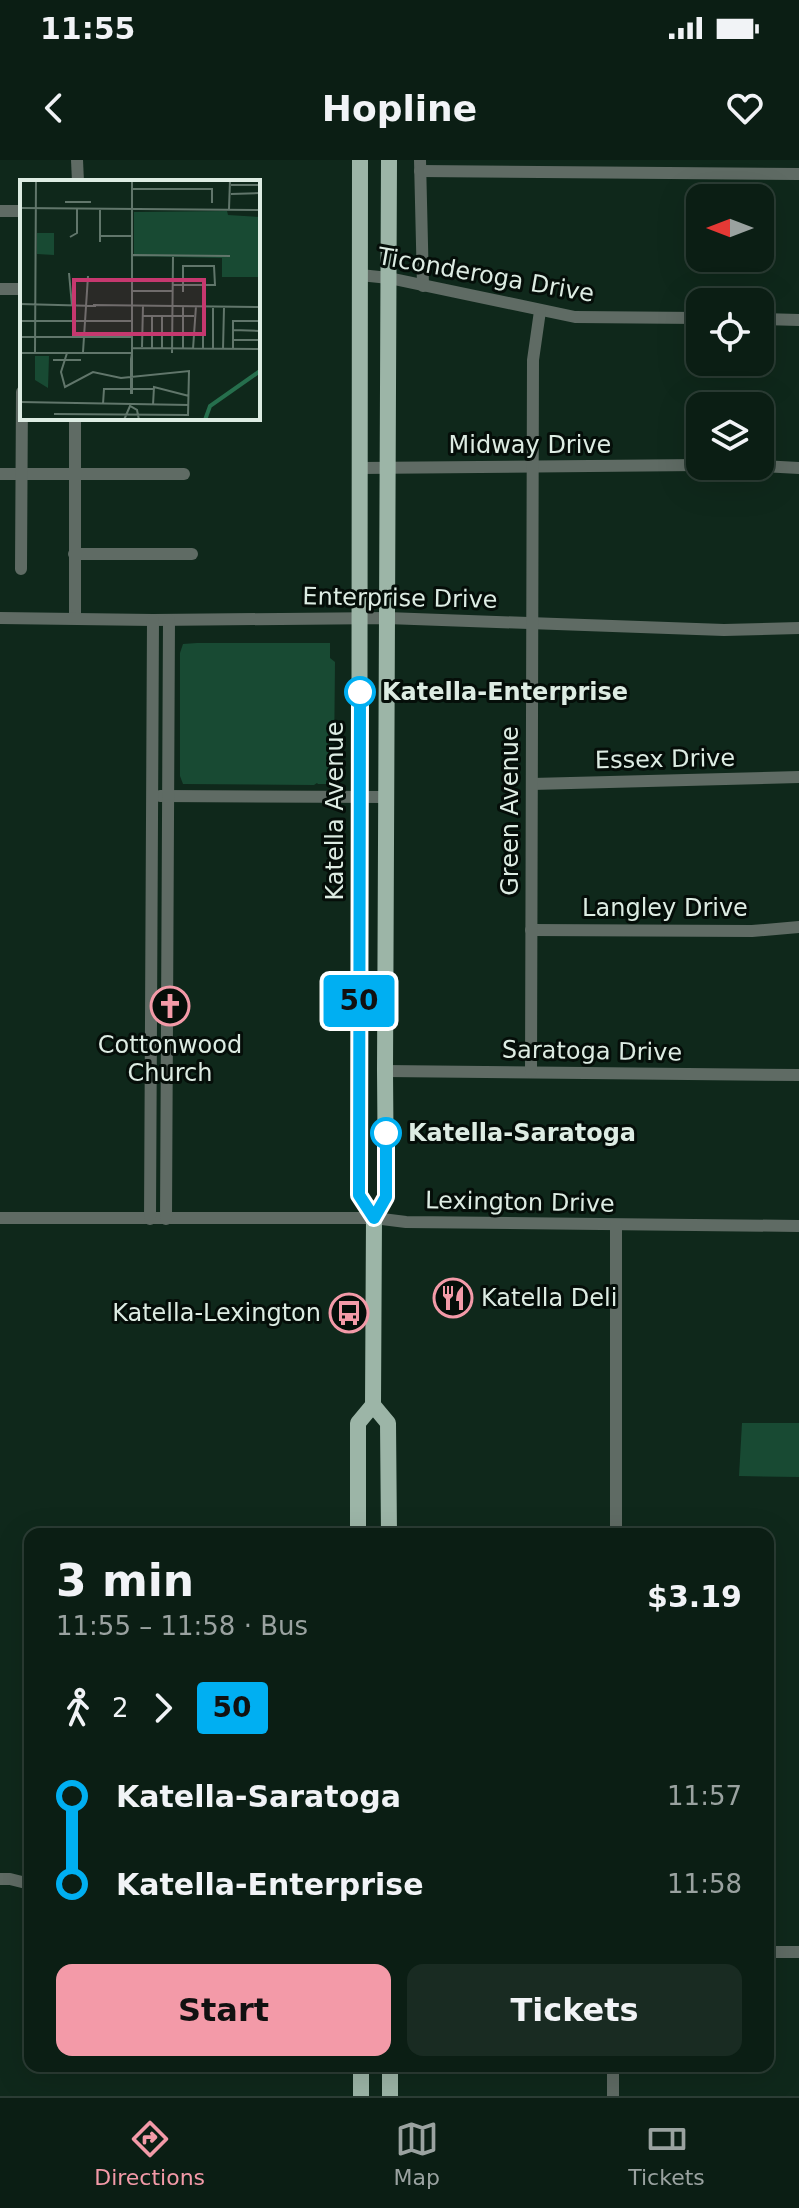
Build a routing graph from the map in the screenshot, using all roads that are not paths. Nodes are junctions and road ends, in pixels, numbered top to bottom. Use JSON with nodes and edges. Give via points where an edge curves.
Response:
{"nodes":[{"id":1,"x":77,"y":160,"type":"edge"},
{"id":2,"x":360,"y":160,"type":"edge"},
{"id":3,"x":389,"y":160,"type":"edge"},
{"id":4,"x":420,"y":166,"type":"edge"},
{"id":5,"x":799,"y":174,"type":"edge"},
{"id":6,"x":78,"y":180,"type":"edge"},
{"id":7,"x":360,"y":275,"type":"junction"},
{"id":8,"x":389,"y":278,"type":"junction"},
{"id":9,"x":423,"y":286,"type":"junction"},
{"id":10,"x":540,"y":311,"type":"junction"},
{"id":11,"x":686,"y":318,"type":"edge"},
{"id":12,"x":774,"y":319,"type":"edge"},
{"id":13,"x":799,"y":320,"type":"edge"},
{"id":14,"x":22,"y":420,"type":"edge"},
{"id":15,"x":75,"y":420,"type":"edge"},
{"id":16,"x":686,"y":465,"type":"edge"},
{"id":17,"x":774,"y":467,"type":"edge"},
{"id":18,"x":360,"y":468,"type":"junction"},
{"id":19,"x":388,"y":468,"type":"junction"},
{"id":20,"x":533,"y":468,"type":"junction"},
{"id":21,"x":799,"y":468,"type":"edge"},
{"id":22,"x":0,"y":474,"type":"edge"},
{"id":23,"x":21,"y":474,"type":"junction"},
{"id":24,"x":74,"y":474,"type":"junction"},
{"id":25,"x":184,"y":474,"type":"dead end"},
{"id":26,"x":74,"y":554,"type":"junction"},
{"id":27,"x":192,"y":554,"type":"dead end"},
{"id":28,"x":21,"y":569,"type":"dead end"},
{"id":29,"x":75,"y":617,"type":"junction"},
{"id":30,"x":0,"y":618,"type":"edge"},
{"id":31,"x":387,"y":618,"type":"junction"},
{"id":32,"x":360,"y":619,"type":"junction"},
{"id":33,"x":153,"y":620,"type":"junction"},
{"id":34,"x":169,"y":620,"type":"junction"},
{"id":35,"x":533,"y":623,"type":"junction"},
{"id":36,"x":799,"y":628,"type":"edge"},
{"id":37,"x":799,"y":777,"type":"edge"},
{"id":38,"x":532,"y":784,"type":"junction"},
{"id":39,"x":153,"y":796,"type":"junction"},
{"id":40,"x":168,"y":796,"type":"junction"},
{"id":41,"x":359,"y":797,"type":"junction"},
{"id":42,"x":386,"y":797,"type":"junction"},
{"id":43,"x":799,"y":927,"type":"edge"},
{"id":44,"x":531,"y":930,"type":"junction"},
{"id":45,"x":385,"y":1071,"type":"junction"},
{"id":46,"x":531,"y":1072,"type":"junction"},
{"id":47,"x":799,"y":1075,"type":"edge"},
{"id":48,"x":0,"y":1218,"type":"edge"},
{"id":49,"x":374,"y":1218,"type":"junction"},
{"id":50,"x":150,"y":1219,"type":"junction"},
{"id":51,"x":166,"y":1219,"type":"junction"},
{"id":52,"x":616,"y":1225,"type":"junction"},
{"id":53,"x":799,"y":1226,"type":"edge"},
{"id":54,"x":373,"y":1405,"type":"junction"},
{"id":55,"x":358,"y":1528,"type":"edge"},
{"id":56,"x":389,"y":1528,"type":"edge"},
{"id":57,"x":616,"y":1528,"type":"edge"},
{"id":58,"x":0,"y":1879,"type":"edge"},
{"id":59,"x":24,"y":1882,"type":"edge"},
{"id":60,"x":774,"y":1952,"type":"edge"},
{"id":61,"x":799,"y":1952,"type":"edge"},
{"id":62,"x":361,"y":2072,"type":"edge"},
{"id":63,"x":390,"y":2072,"type":"edge"},
{"id":64,"x":613,"y":2072,"type":"edge"},
{"id":65,"x":361,"y":2096,"type":"edge"},
{"id":66,"x":390,"y":2096,"type":"edge"},
{"id":67,"x":613,"y":2096,"type":"edge"}],
"edges":[{"from":1,"to":6,"type":"street"},
{"from":2,"to":7,"type":"main road","name":"Katella Avenue"},
{"from":3,"to":8,"type":"main road","name":"Katella Avenue"},
{"from":4,"to":5,"type":"street"},
{"from":4,"to":9,"type":"street"},
{"from":7,"to":8,"type":"street","name":"Ticonderoga Drive"},
{"from":7,"to":18,"type":"main road","name":"Katella Avenue"},
{"from":8,"to":9,"type":"street","name":"Ticonderoga Drive"},
{"from":8,"to":19,"type":"main road","name":"Katella Avenue"},
{"from":9,"to":10,"type":"street","name":"Ticonderoga Drive"},
{"from":10,"to":11,"type":"street","name":"Ticonderoga Drive","via":[[575,317]]},
{"from":10,"to":20,"type":"street","name":"Green Avenue","via":[[533,360]]},
{"from":12,"to":13,"type":"street"},
{"from":14,"to":23,"type":"street"},
{"from":15,"to":24,"type":"street"},
{"from":16,"to":20,"type":"street","name":"Midway Drive"},
{"from":17,"to":21,"type":"street"},
{"from":18,"to":19,"type":"street","name":"Midway Drive"},
{"from":18,"to":32,"type":"main road","name":"Katella Avenue"},
{"from":19,"to":20,"type":"street","name":"Midway Drive"},
{"from":19,"to":31,"type":"main road","name":"Katella Avenue"},
{"from":20,"to":35,"type":"street","name":"Green Avenue"},
{"from":22,"to":23,"type":"street"},
{"from":23,"to":24,"type":"street"},
{"from":23,"to":28,"type":"street"},
{"from":24,"to":25,"type":"street"},
{"from":24,"to":26,"type":"street"},
{"from":26,"to":27,"type":"street"},
{"from":26,"to":29,"type":"street"},
{"from":29,"to":30,"type":"street","name":"Enterprise Drive"},
{"from":29,"to":33,"type":"street","name":"Enterprise Drive"},
{"from":31,"to":32,"type":"street","name":"Enterprise Drive"},
{"from":31,"to":35,"type":"street","name":"Enterprise Drive"},
{"from":31,"to":42,"type":"main road","name":"Katella Avenue"},
{"from":32,"to":34,"type":"street","name":"Enterprise Drive"},
{"from":32,"to":41,"type":"main road","name":"Katella Avenue"},
{"from":33,"to":34,"type":"street","name":"Enterprise Drive"},
{"from":33,"to":39,"type":"street"},
{"from":34,"to":40,"type":"street"},
{"from":35,"to":36,"type":"street","name":"Enterprise Drive"},
{"from":35,"to":38,"type":"street","name":"Green Avenue"},
{"from":37,"to":38,"type":"street","name":"Essex Drive"},
{"from":38,"to":44,"type":"street","name":"Green Avenue"},
{"from":39,"to":40,"type":"street"},
{"from":39,"to":50,"type":"street"},
{"from":40,"to":41,"type":"street"},
{"from":40,"to":51,"type":"street"},
{"from":41,"to":42,"type":"street"},
{"from":41,"to":49,"type":"main road","name":"Katella Avenue","via":[[359,1195]]},
{"from":42,"to":45,"type":"main road","name":"Katella Avenue"},
{"from":43,"to":44,"type":"street","name":"Langley Drive"},
{"from":44,"to":46,"type":"street","name":"Green Avenue"},
{"from":45,"to":46,"type":"street","name":"Saratoga Drive"},
{"from":45,"to":49,"type":"main road","name":"Katella Avenue","via":[[386,1197]]},
{"from":46,"to":47,"type":"street","name":"Saratoga Drive"},
{"from":48,"to":50,"type":"street","name":"Lexington Drive"},
{"from":49,"to":51,"type":"street","name":"Lexington Drive"},
{"from":49,"to":52,"type":"street","name":"Lexington Drive"},
{"from":49,"to":54,"type":"main road","name":"Katella Avenue"},
{"from":50,"to":51,"type":"street","name":"Lexington Drive"},
{"from":52,"to":53,"type":"street","name":"Lexington Drive"},
{"from":52,"to":57,"type":"street"},
{"from":54,"to":55,"type":"main road","name":"Katella Avenue","via":[[358,1423]]},
{"from":54,"to":56,"type":"main road","name":"Katella Avenue","via":[[388,1423]]},
{"from":58,"to":59,"type":"street"},
{"from":60,"to":61,"type":"street"},
{"from":62,"to":65,"type":"main road"},
{"from":63,"to":66,"type":"main road"},
{"from":64,"to":67,"type":"street"}]}
